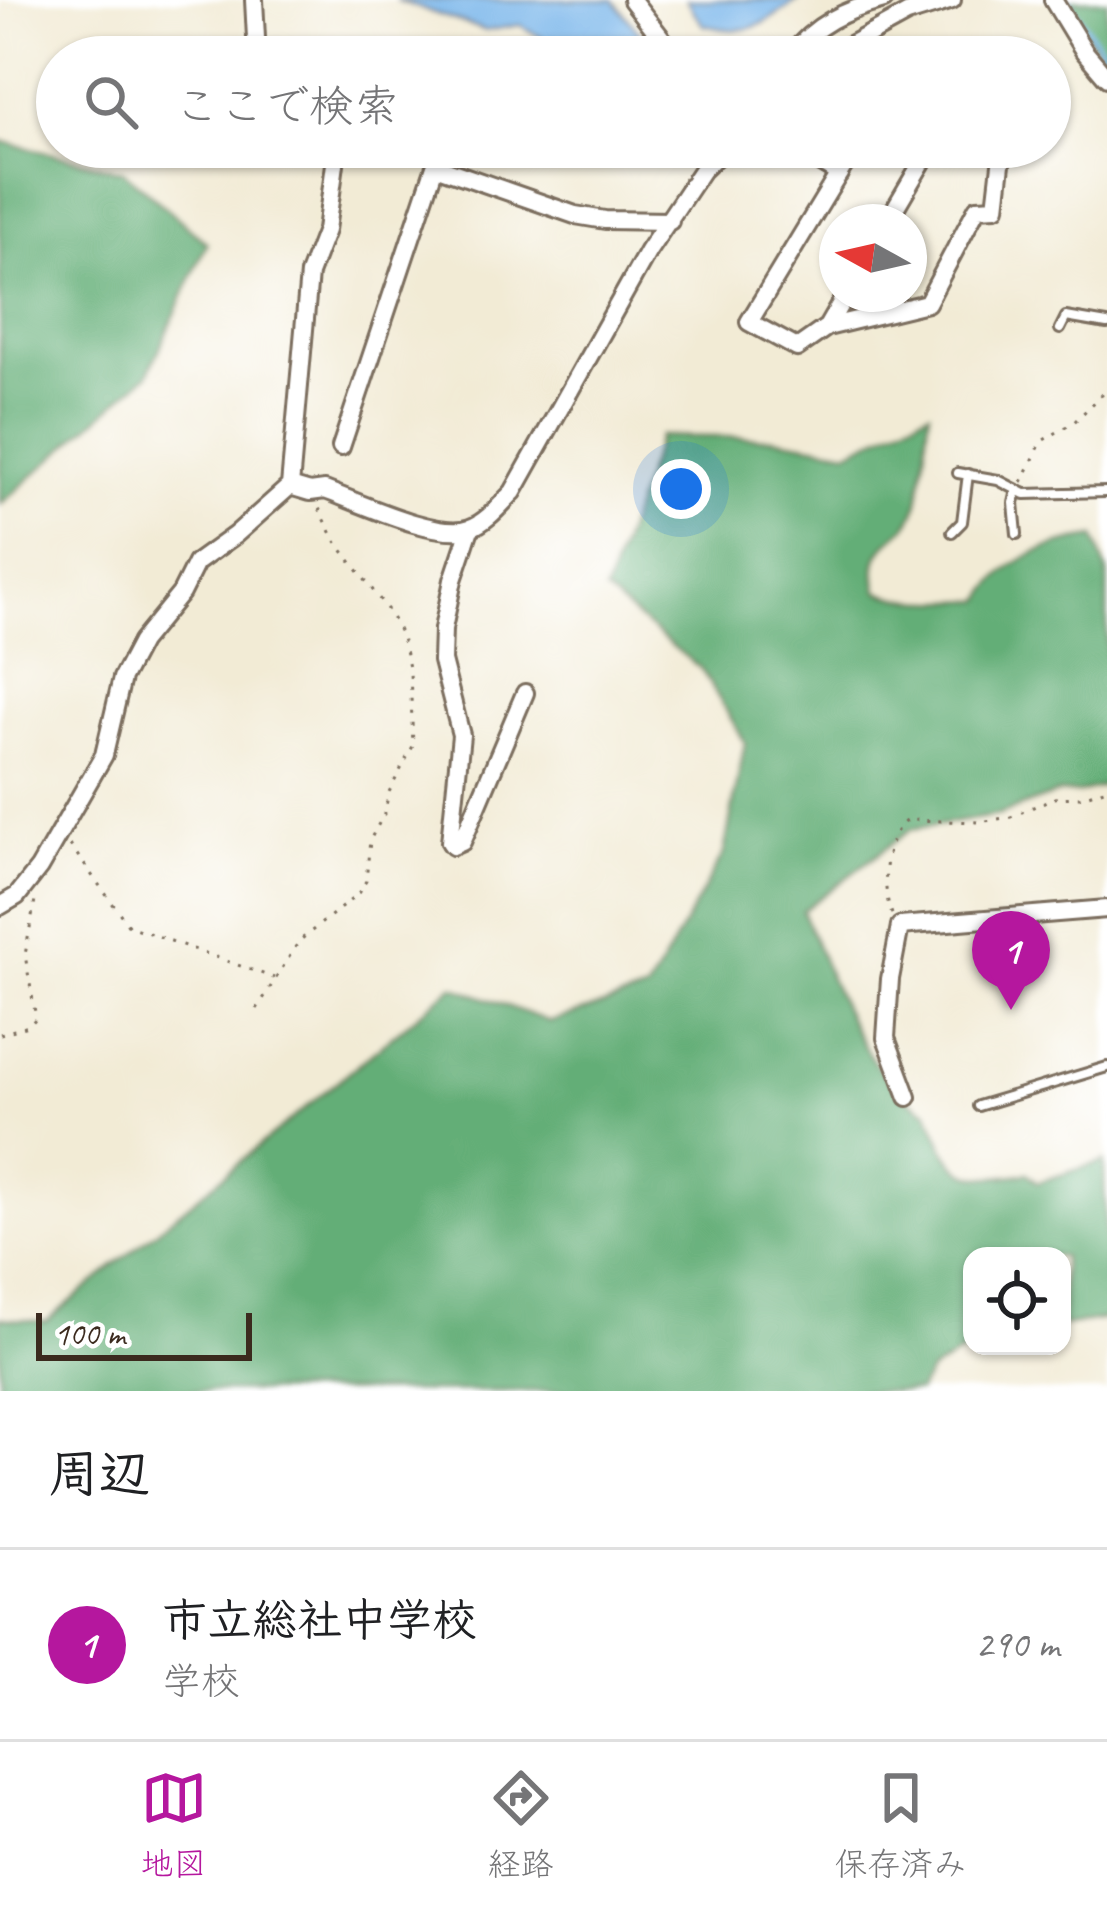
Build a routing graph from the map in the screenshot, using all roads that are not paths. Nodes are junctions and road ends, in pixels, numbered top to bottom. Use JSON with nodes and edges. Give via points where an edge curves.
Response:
{"nodes":[{"id":1,"x":254,"y":0,"type":"edge"},
{"id":2,"x":632,"y":0,"type":"edge"},
{"id":3,"x":884,"y":0,"type":"edge"},
{"id":4,"x":952,"y":0,"type":"edge"},
{"id":5,"x":1053,"y":0,"type":"edge"},
{"id":6,"x":256,"y":36,"type":"edge"},
{"id":7,"x":660,"y":36,"type":"edge"},
{"id":8,"x":808,"y":36,"type":"edge"},
{"id":9,"x":869,"y":36,"type":"edge"},
{"id":10,"x":1107,"y":78,"type":"edge"},
{"id":11,"x":334,"y":168,"type":"edge"},
{"id":12,"x":434,"y":168,"type":"edge"},
{"id":13,"x":441,"y":168,"type":"edge"},
{"id":14,"x":704,"y":168,"type":"edge"},
{"id":15,"x":829,"y":168,"type":"edge"},
{"id":16,"x":843,"y":168,"type":"edge"},
{"id":17,"x":919,"y":168,"type":"edge"},
{"id":18,"x":1001,"y":168,"type":"edge"},
{"id":19,"x":839,"y":174,"type":"junction"},
{"id":20,"x":898,"y":204,"type":"edge"},
{"id":21,"x":670,"y":221,"type":"junction"},
{"id":22,"x":836,"y":312,"type":"edge"},
{"id":23,"x":1107,"y":324,"type":"edge"},
{"id":24,"x":827,"y":327,"type":"junction"},
{"id":25,"x":1060,"y":328,"type":"dead end"},
{"id":26,"x":341,"y":447,"type":"dead end"},
{"id":27,"x":290,"y":486,"type":"junction"},
{"id":28,"x":1017,"y":490,"type":"junction"},
{"id":29,"x":1107,"y":492,"type":"edge"},
{"id":30,"x":470,"y":529,"type":"junction"},
{"id":31,"x":952,"y":532,"type":"dead end"},
{"id":32,"x":1018,"y":534,"type":"dead end"},
{"id":33,"x":525,"y":694,"type":"dead end"},
{"id":34,"x":0,"y":906,"type":"edge"},
{"id":35,"x":1107,"y":909,"type":"edge"},
{"id":36,"x":1107,"y":1067,"type":"edge"},
{"id":37,"x":908,"y":1097,"type":"dead end"},
{"id":38,"x":978,"y":1106,"type":"dead end"}],
"edges":[{"from":1,"to":6,"type":"street"},
{"from":2,"to":7,"type":"street"},
{"from":3,"to":8,"type":"street"},
{"from":4,"to":9,"type":"street"},
{"from":5,"to":10,"type":"street"},
{"from":11,"to":27,"type":"street","via":[[326,230],[309,274]]},
{"from":12,"to":26,"type":"street"},
{"from":13,"to":21,"type":"street","via":[[574,214]]},
{"from":14,"to":21,"type":"street"},
{"from":15,"to":19,"type":"street"},
{"from":16,"to":19,"type":"street"},
{"from":17,"to":20,"type":"street"},
{"from":18,"to":24,"type":"street","via":[[996,207],[977,208],[927,303]]},
{"from":19,"to":24,"type":"street","via":[[749,322],[797,349]]},
{"from":21,"to":30,"type":"street","via":[[513,492]]},
{"from":22,"to":24,"type":"street"},
{"from":23,"to":25,"type":"lane","via":[[1066,317]]},
{"from":27,"to":30,"type":"street","via":[[325,490],[430,528]]},
{"from":27,"to":34,"type":"street","via":[[196,563],[141,642],[122,678],[104,754],[26,886]]},
{"from":28,"to":29,"type":"lane"},
{"from":28,"to":31,"type":"lane","via":[[963,473],[962,522]]},
{"from":28,"to":32,"type":"lane"},
{"from":30,"to":33,"type":"street","via":[[453,580],[442,661],[461,735],[453,846],[462,842]]},
{"from":35,"to":37,"type":"street","via":[[900,926],[886,1039]]},
{"from":36,"to":38,"type":"lane"}]}
